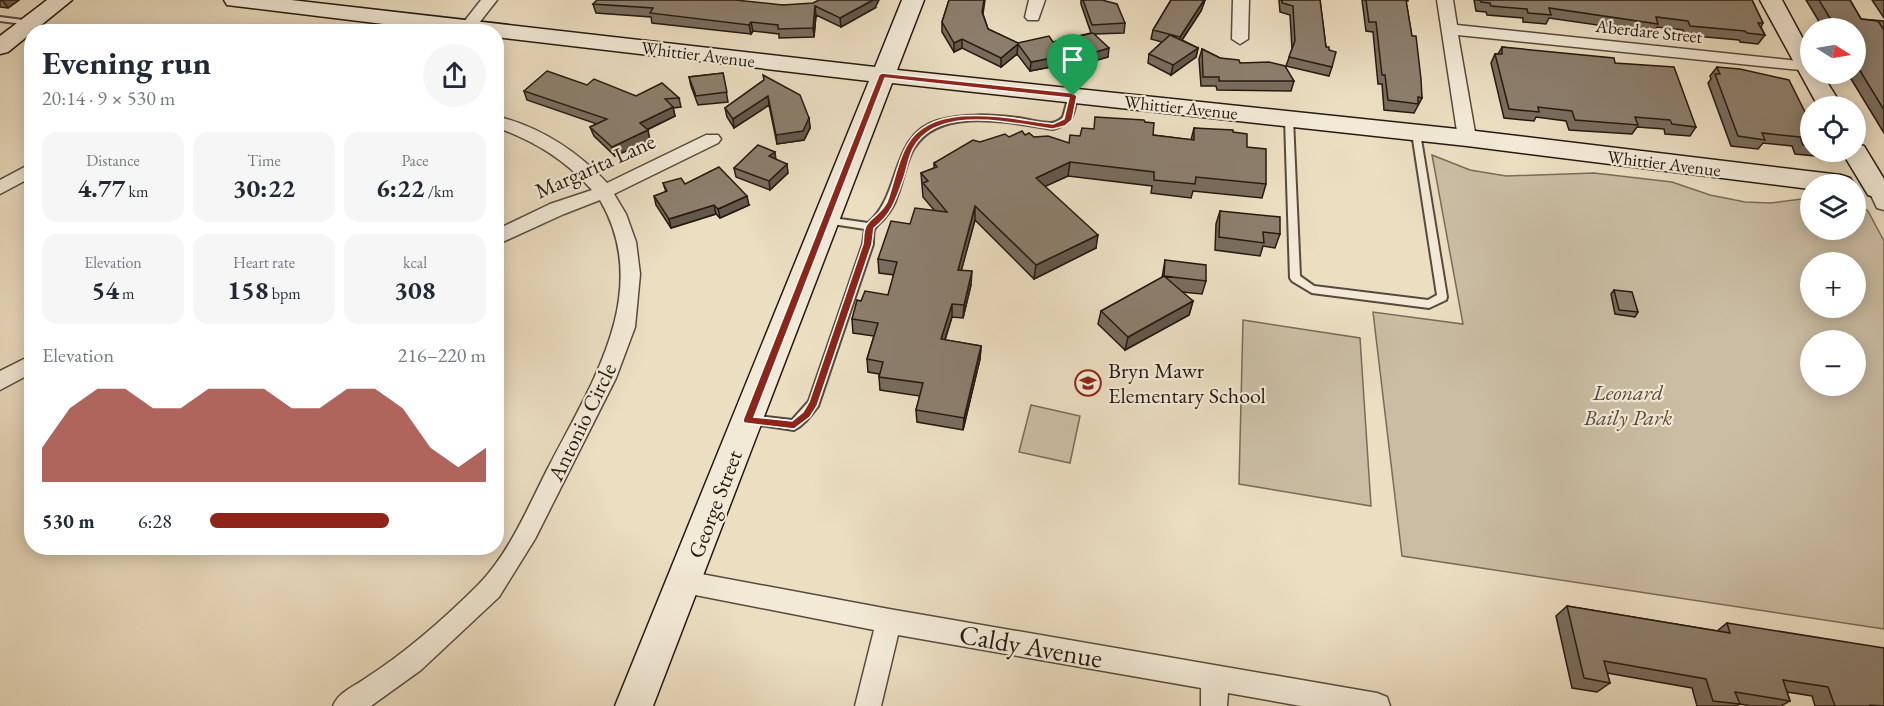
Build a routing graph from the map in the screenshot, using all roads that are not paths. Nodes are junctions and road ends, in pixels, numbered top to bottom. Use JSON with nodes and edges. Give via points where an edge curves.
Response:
{"nodes":[{"id":1,"x":61,"y":0,"type":"edge"},
{"id":2,"x":235,"y":0,"type":"edge"},
{"id":3,"x":489,"y":0,"type":"edge"},
{"id":4,"x":913,"y":0,"type":"edge"},
{"id":5,"x":1037,"y":0,"type":"edge"},
{"id":6,"x":1240,"y":0,"type":"edge"},
{"id":7,"x":1445,"y":0,"type":"edge"},
{"id":8,"x":1771,"y":0,"type":"edge"},
{"id":9,"x":1033,"y":17,"type":"dead end"},
{"id":10,"x":425,"y":24,"type":"edge"},
{"id":11,"x":469,"y":24,"type":"edge"},
{"id":12,"x":1450,"y":29,"type":"junction"},
{"id":13,"x":9,"y":32,"type":"edge"},
{"id":14,"x":504,"y":33,"type":"edge"},
{"id":15,"x":1240,"y":39,"type":"dead end"},
{"id":16,"x":1800,"y":53,"type":"edge"},
{"id":17,"x":1800,"y":70,"type":"edge"},
{"id":18,"x":882,"y":75,"type":"junction"},
{"id":19,"x":1073,"y":96,"type":"junction"},
{"id":20,"x":1289,"y":118,"type":"junction"},
{"id":21,"x":504,"y":125,"type":"edge"},
{"id":22,"x":1416,"y":133,"type":"junction"},
{"id":23,"x":1467,"y":138,"type":"junction"},
{"id":24,"x":712,"y":139,"type":"dead end"},
{"id":25,"x":1860,"y":162,"type":"edge"},
{"id":26,"x":24,"y":174,"type":"edge"},
{"id":27,"x":1800,"y":179,"type":"edge"},
{"id":28,"x":0,"y":188,"type":"edge"},
{"id":29,"x":604,"y":192,"type":"junction"},
{"id":30,"x":1875,"y":192,"type":"edge"},
{"id":31,"x":826,"y":220,"type":"junction"},
{"id":32,"x":870,"y":227,"type":"junction"},
{"id":33,"x":504,"y":234,"type":"edge"},
{"id":34,"x":24,"y":368,"type":"edge"},
{"id":35,"x":0,"y":381,"type":"edge"},
{"id":36,"x":748,"y":420,"type":"junction"},
{"id":37,"x":685,"y":582,"type":"junction"},
{"id":38,"x":889,"y":621,"type":"junction"},
{"id":39,"x":1215,"y":678,"type":"junction"},
{"id":40,"x":346,"y":706,"type":"edge"},
{"id":41,"x":634,"y":706,"type":"edge"},
{"id":42,"x":868,"y":706,"type":"edge"},
{"id":43,"x":1214,"y":706,"type":"edge"},
{"id":44,"x":1377,"y":706,"type":"edge"}],
"edges":[{"from":1,"to":13,"type":"street"},
{"from":2,"to":10,"type":"street","name":"Whittier Avenue"},
{"from":3,"to":11,"type":"street"},
{"from":4,"to":18,"type":"street","name":"George Street"},
{"from":5,"to":9,"type":"street"},
{"from":6,"to":15,"type":"street"},
{"from":7,"to":12,"type":"street"},
{"from":8,"to":16,"type":"street"},
{"from":12,"to":17,"type":"street","name":"Aberdare Street"},
{"from":12,"to":23,"type":"street"},
{"from":14,"to":18,"type":"street","name":"Whittier Avenue"},
{"from":18,"to":19,"type":"street","name":"Whittier Avenue"},
{"from":18,"to":31,"type":"street","name":"George Street"},
{"from":19,"to":20,"type":"street","name":"Whittier Avenue"},
{"from":19,"to":32,"type":"lane","via":[[1068,120],[1062,124],[961,118],[937,124],[922,133],[910,146],[890,206]]},
{"from":20,"to":22,"type":"street","name":"Whittier Avenue"},
{"from":20,"to":22,"type":"lane","via":[[1295,278],[1312,289],[1429,304],[1442,297]]},
{"from":21,"to":29,"type":"street","name":"Antonio Circle","via":[[568,154]]},
{"from":22,"to":23,"type":"street","name":"Whittier Avenue"},
{"from":23,"to":27,"type":"street","name":"Whittier Avenue"},
{"from":24,"to":29,"type":"street","name":"Margarita Lane"},
{"from":25,"to":30,"type":"street"},
{"from":26,"to":28,"type":"street"},
{"from":29,"to":33,"type":"street","name":"Margarita Lane"},
{"from":29,"to":40,"type":"street","name":"Antonio Circle","via":[[627,237],[631,272],[628,310],[615,356],[534,518],[495,584],[445,635],[382,685]]},
{"from":31,"to":32,"type":"lane"},
{"from":31,"to":36,"type":"street","name":"George Street"},
{"from":32,"to":36,"type":"lane","via":[[868,244],[814,403],[794,425]]},
{"from":34,"to":35,"type":"street"},
{"from":36,"to":37,"type":"street","name":"George Street"},
{"from":37,"to":38,"type":"street","name":"Caldy Avenue"},
{"from":37,"to":41,"type":"street","name":"George Street"},
{"from":38,"to":39,"type":"street","name":"Caldy Avenue"},
{"from":38,"to":42,"type":"street"},
{"from":39,"to":43,"type":"street"},
{"from":39,"to":44,"type":"street","name":"Caldy Avenue"}]}
